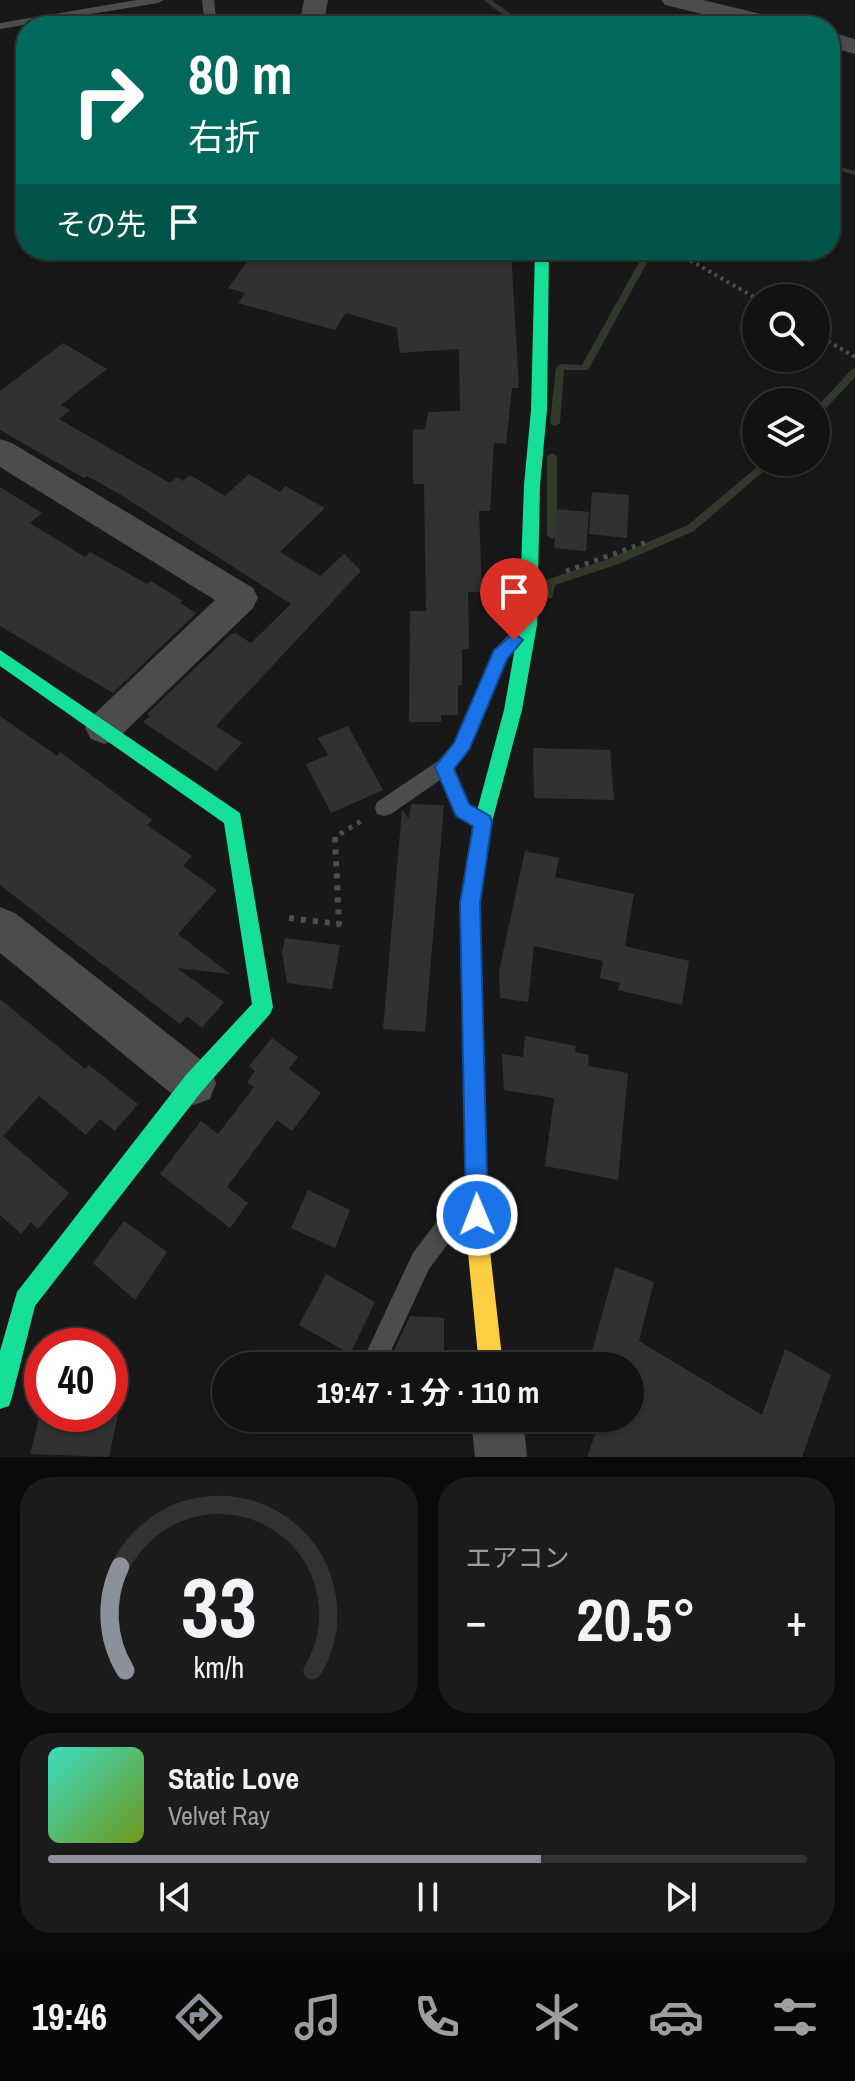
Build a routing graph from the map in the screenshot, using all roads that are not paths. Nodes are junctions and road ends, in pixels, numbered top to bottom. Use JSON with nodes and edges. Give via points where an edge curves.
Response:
{"nodes":[{"id":1,"x":158,"y":0,"type":"edge"},
{"id":2,"x":673,"y":0,"type":"edge"},
{"id":3,"x":61,"y":16,"type":"edge"},
{"id":4,"x":739,"y":16,"type":"edge"},
{"id":5,"x":542,"y":260,"type":"edge"},
{"id":6,"x":0,"y":451,"type":"edge"},
{"id":7,"x":528,"y":625,"type":"junction"},
{"id":8,"x":0,"y":657,"type":"edge"},
{"id":9,"x":104,"y":728,"type":"junction"},
{"id":10,"x":444,"y":767,"type":"junction"},
{"id":11,"x":384,"y":808,"type":"road end"},
{"id":12,"x":483,"y":822,"type":"junction"},
{"id":13,"x":0,"y":927,"type":"edge"},
{"id":14,"x":194,"y":1083,"type":"junction"},
{"id":15,"x":476,"y":1187,"type":"junction"},
{"id":16,"x":12,"y":1289,"type":"edge"},
{"id":17,"x":379,"y":1352,"type":"edge"},
{"id":18,"x":490,"y":1352,"type":"edge"},
{"id":19,"x":0,"y":1397,"type":"edge"},
{"id":20,"x":498,"y":1432,"type":"edge"},
{"id":21,"x":501,"y":1457,"type":"edge"}],
"edges":[{"from":1,"to":3,"type":"lane"},
{"from":2,"to":4,"type":"street"},
{"from":5,"to":7,"type":"street"},
{"from":6,"to":9,"type":"street","via":[[240,598]]},
{"from":7,"to":10,"type":"lane","via":[[500,655],[461,748]]},
{"from":7,"to":12,"type":"street","via":[[513,710]]},
{"from":8,"to":9,"type":"street"},
{"from":9,"to":14,"type":"street","via":[[233,819],[263,1007]]},
{"from":10,"to":11,"type":"lane"},
{"from":10,"to":12,"type":"lane","via":[[462,810]]},
{"from":12,"to":15,"type":"street","via":[[470,903]]},
{"from":13,"to":14,"type":"street"},
{"from":14,"to":16,"type":"street"},
{"from":15,"to":17,"type":"lane","via":[[421,1261]]},
{"from":15,"to":18,"type":"street"},
{"from":16,"to":19,"type":"street"},
{"from":20,"to":21,"type":"street"}]}
